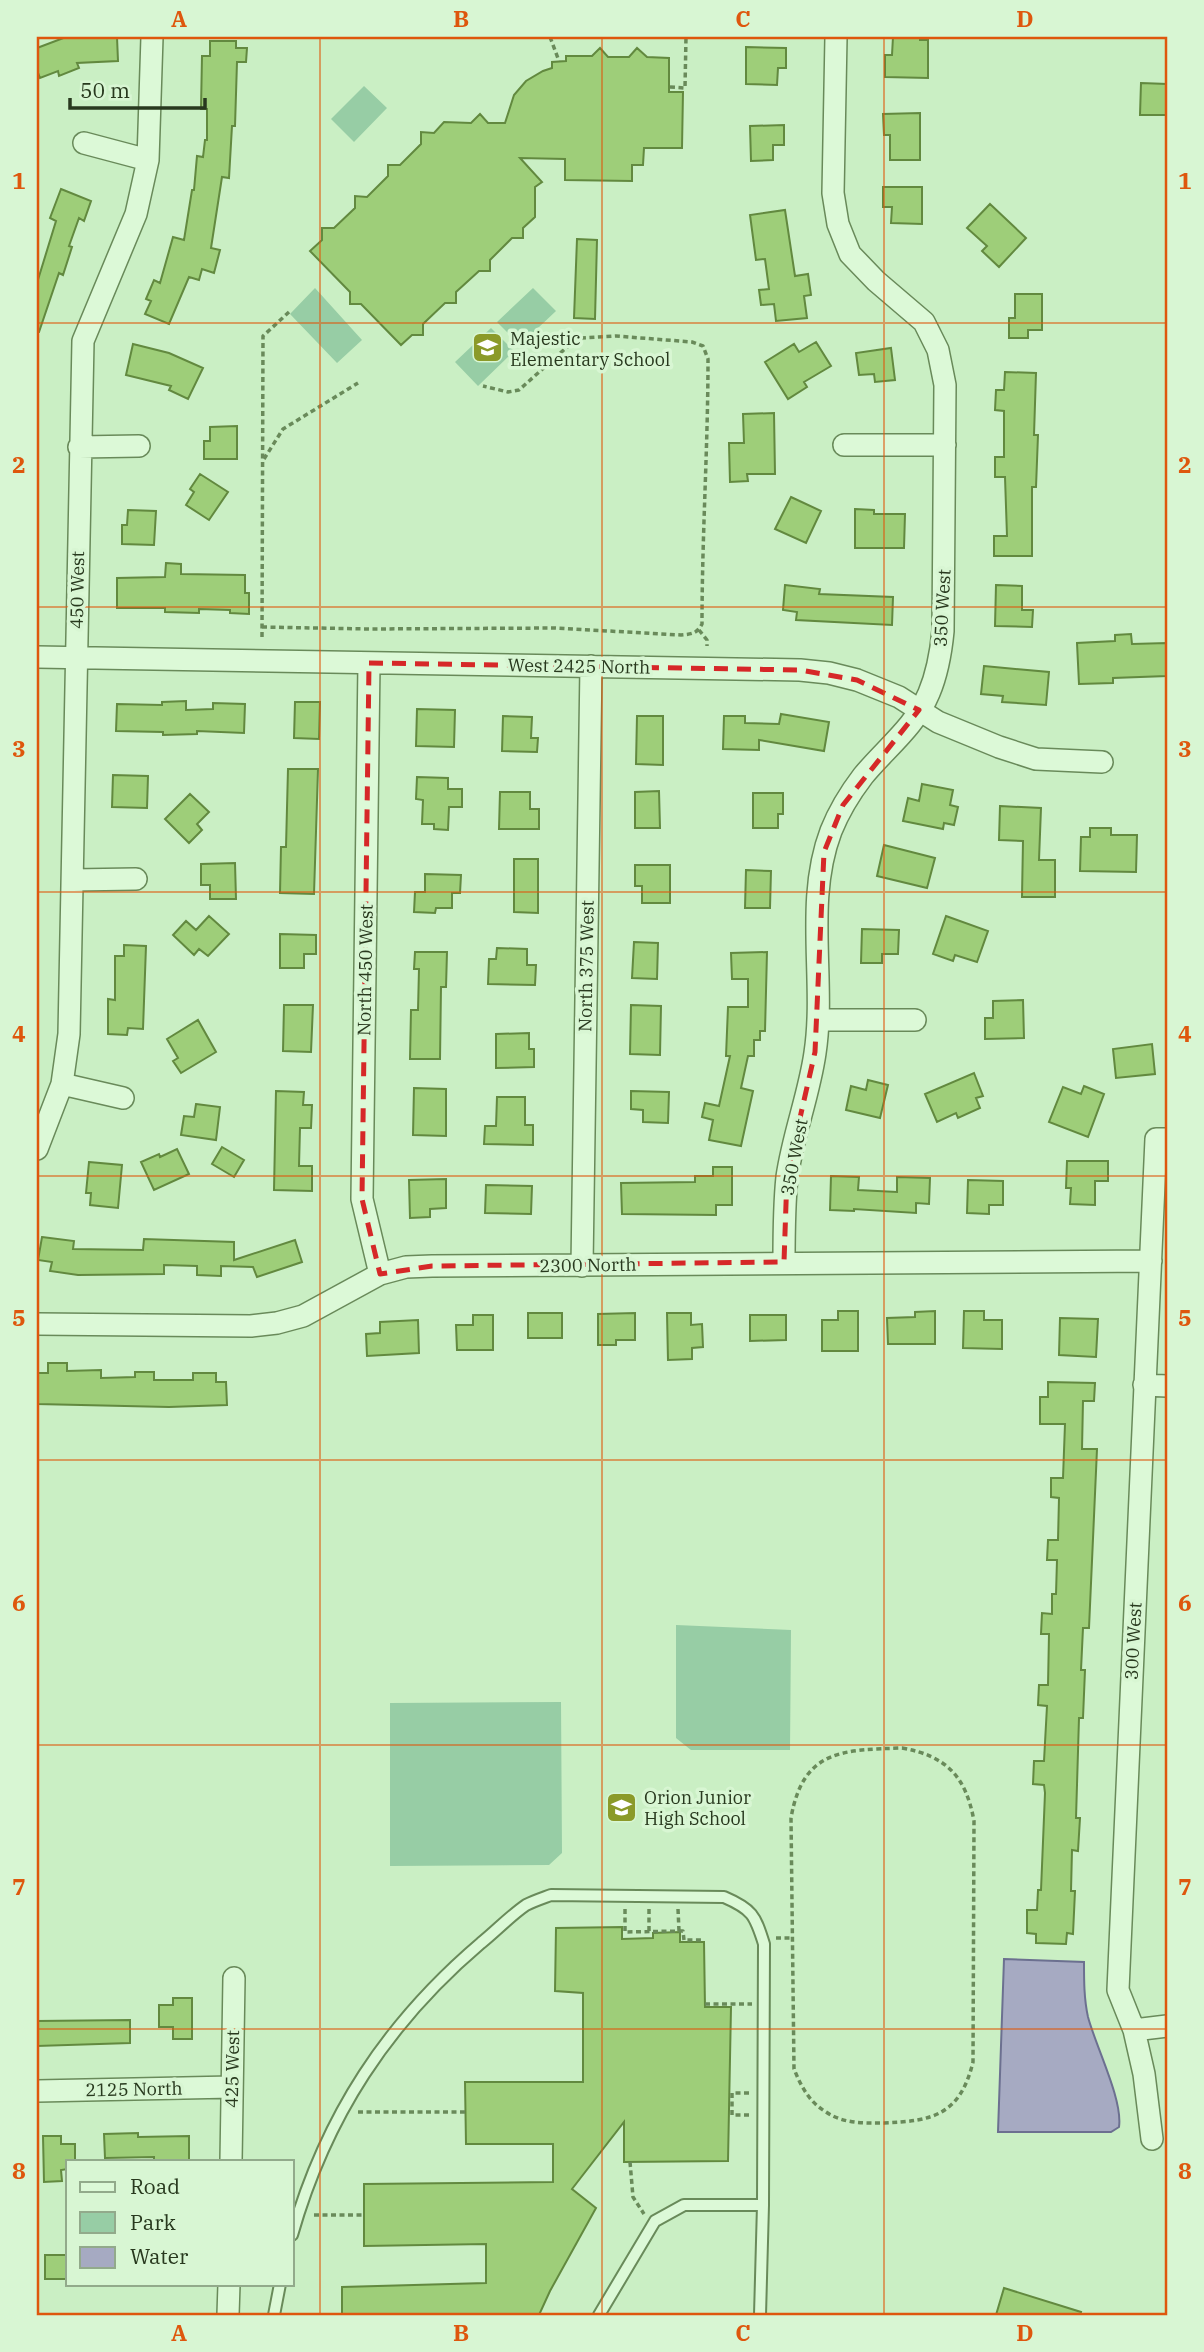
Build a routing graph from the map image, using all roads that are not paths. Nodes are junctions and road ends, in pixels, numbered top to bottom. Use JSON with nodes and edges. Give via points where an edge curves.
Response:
{"nodes":[{"id":1,"x":152,"y":37,"type":"edge"},
{"id":2,"x":836,"y":37,"type":"edge"},
{"id":3,"x":84,"y":143,"type":"dead end"},
{"id":4,"x":148,"y":160,"type":"junction"},
{"id":5,"x":945,"y":444,"type":"junction"},
{"id":6,"x":844,"y":445,"type":"dead end"},
{"id":7,"x":139,"y":446,"type":"dead end"},
{"id":8,"x":79,"y":447,"type":"junction"},
{"id":9,"x":37,"y":657,"type":"edge"},
{"id":10,"x":75,"y":657,"type":"junction"},
{"id":11,"x":369,"y":663,"type":"junction"},
{"id":12,"x":591,"y":666,"type":"junction"},
{"id":13,"x":919,"y":710,"type":"junction"},
{"id":14,"x":1102,"y":762,"type":"dead end"},
{"id":15,"x":136,"y":879,"type":"dead end"},
{"id":16,"x":73,"y":880,"type":"junction"},
{"id":17,"x":818,"y":1020,"type":"junction"},
{"id":18,"x":915,"y":1020,"type":"dead end"},
{"id":19,"x":62,"y":1084,"type":"junction"},
{"id":20,"x":123,"y":1098,"type":"dead end"},
{"id":21,"x":1162,"y":1139,"type":"edge"},
{"id":22,"x":37,"y":1149,"type":"edge"},
{"id":23,"x":1151,"y":1261,"type":"junction"},
{"id":24,"x":784,"y":1262,"type":"junction"},
{"id":25,"x":582,"y":1266,"type":"junction"},
{"id":26,"x":380,"y":1274,"type":"junction"},
{"id":27,"x":37,"y":1324,"type":"edge"},
{"id":28,"x":1144,"y":1385,"type":"junction"},
{"id":29,"x":1167,"y":1386,"type":"edge"},
{"id":30,"x":234,"y":1978,"type":"dead end"},
{"id":31,"x":1167,"y":2026,"type":"edge"},
{"id":32,"x":1134,"y":2030,"type":"junction"},
{"id":33,"x":232,"y":2087,"type":"junction"},
{"id":34,"x":37,"y":2091,"type":"edge"},
{"id":35,"x":1152,"y":2139,"type":"dead end"},
{"id":36,"x":231,"y":2160,"type":"edge"},
{"id":37,"x":764,"y":2205,"type":"junction"},
{"id":38,"x":294,"y":2229,"type":"edge"},
{"id":39,"x":229,"y":2286,"type":"edge"},
{"id":40,"x":280,"y":2286,"type":"edge"},
{"id":41,"x":228,"y":2315,"type":"edge"},
{"id":42,"x":274,"y":2315,"type":"edge"},
{"id":43,"x":599,"y":2315,"type":"edge"},
{"id":44,"x":760,"y":2315,"type":"edge"}],
"edges":[{"from":1,"to":4,"type":"street","name":"450 West"},
{"from":2,"to":5,"type":"street","name":"350 West","via":[[834,193],[838,224],[850,254],[924,322],[938,350],[945,385]]},
{"from":3,"to":4,"type":"street"},
{"from":4,"to":8,"type":"street","name":"450 West","via":[[136,214],[83,341]]},
{"from":5,"to":6,"type":"street"},
{"from":5,"to":13,"type":"street","name":"350 West","via":[[943,631],[929,694]]},
{"from":7,"to":8,"type":"street"},
{"from":8,"to":10,"type":"street","name":"450 West"},
{"from":9,"to":10,"type":"street","name":"West 2425 North"},
{"from":10,"to":11,"type":"street","name":"West 2425 North"},
{"from":10,"to":16,"type":"street","name":"450 West"},
{"from":11,"to":12,"type":"street","name":"West 2425 North"},
{"from":11,"to":26,"type":"street","name":"North 450 West","via":[[362,1199]]},
{"from":12,"to":13,"type":"street","name":"West 2425 North","via":[[828,673],[900,697]]},
{"from":12,"to":25,"type":"street","name":"North 375 West"},
{"from":13,"to":14,"type":"street","name":"West 2425 North","via":[[938,722],[1036,759]]},
{"from":13,"to":17,"type":"street","name":"350 West","via":[[843,805],[824,852],[818,896]]},
{"from":15,"to":16,"type":"street"},
{"from":16,"to":19,"type":"street","name":"450 West","via":[[69,1034]]},
{"from":17,"to":18,"type":"street"},
{"from":17,"to":24,"type":"street","name":"350 West","via":[[809,1085],[788,1175]]},
{"from":19,"to":20,"type":"street"},
{"from":19,"to":22,"type":"street","name":"450 West"},
{"from":21,"to":23,"type":"street","name":"300 West"},
{"from":23,"to":24,"type":"street","name":"2300 North"},
{"from":23,"to":28,"type":"street","name":"300 West"},
{"from":24,"to":25,"type":"street","name":"2300 North"},
{"from":25,"to":26,"type":"street","name":"2300 North","via":[[406,1267]]},
{"from":26,"to":27,"type":"street","name":"2300 North","via":[[303,1316],[277,1323]]},
{"from":28,"to":29,"type":"street"},
{"from":28,"to":32,"type":"street","name":"300 West","via":[[1118,1990]]},
{"from":30,"to":33,"type":"street","name":"425 West"},
{"from":31,"to":32,"type":"street"},
{"from":32,"to":35,"type":"street","name":"300 West"},
{"from":33,"to":34,"type":"street","name":"2125 North"},
{"from":33,"to":36,"type":"street","name":"425 West"},
{"from":37,"to":38,"type":"lane","via":[[764,1944],[757,1919],[724,1896],[551,1895],[527,1905],[454,1966],[406,2016],[340,2112],[312,2171]]},
{"from":37,"to":43,"type":"lane","via":[[684,2205],[655,2221]]},
{"from":37,"to":44,"type":"lane"},
{"from":39,"to":41,"type":"street"},
{"from":40,"to":42,"type":"lane"}]}
